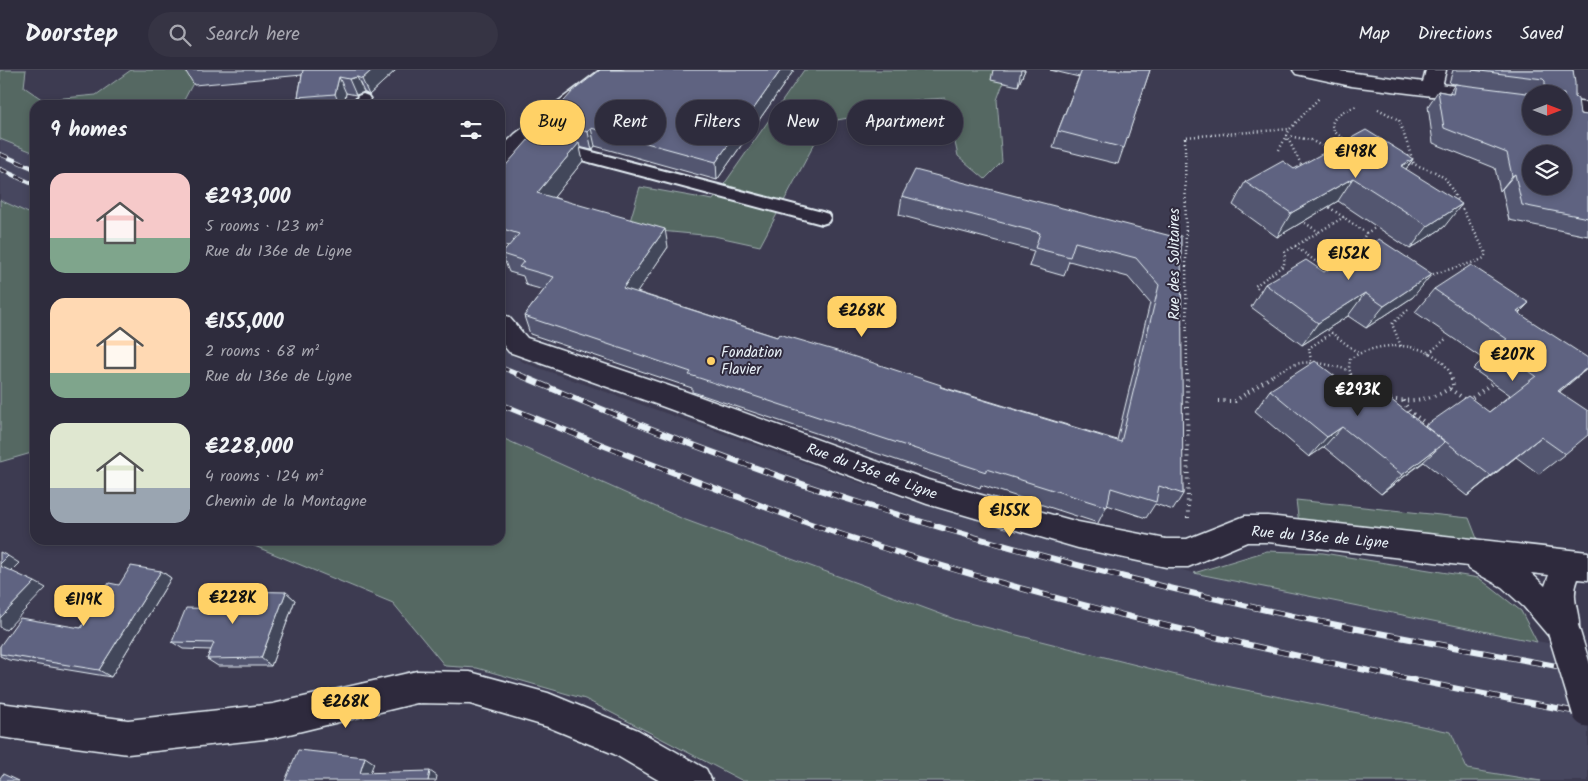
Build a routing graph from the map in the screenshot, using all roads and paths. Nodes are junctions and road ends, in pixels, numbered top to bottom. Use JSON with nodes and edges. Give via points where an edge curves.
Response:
{"nodes":[{"id":1,"x":613,"y":70,"type":"edge"},
{"id":2,"x":1303,"y":70,"type":"edge"},
{"id":3,"x":1436,"y":70,"type":"edge"},
{"id":4,"x":1431,"y":90,"type":"junction"},
{"id":5,"x":1322,"y":94,"type":"dead end"},
{"id":6,"x":574,"y":100,"type":"edge"},
{"id":7,"x":1522,"y":101,"type":"edge"},
{"id":8,"x":1360,"y":106,"type":"dead end"},
{"id":9,"x":1376,"y":108,"type":"dead end"},
{"id":10,"x":1290,"y":129,"type":"junction"},
{"id":11,"x":1286,"y":136,"type":"junction"},
{"id":12,"x":1339,"y":138,"type":"junction"},
{"id":13,"x":520,"y":142,"type":"edge"},
{"id":14,"x":546,"y":145,"type":"edge"},
{"id":15,"x":1358,"y":145,"type":"edge"},
{"id":16,"x":1327,"y":148,"type":"junction"},
{"id":17,"x":1280,"y":150,"type":"dead end"},
{"id":18,"x":1334,"y":153,"type":"edge"},
{"id":19,"x":505,"y":157,"type":"edge"},
{"id":20,"x":1405,"y":161,"type":"edge"},
{"id":21,"x":1414,"y":164,"type":"junction"},
{"id":22,"x":1307,"y":176,"type":"edge"},
{"id":23,"x":1320,"y":199,"type":"edge"},
{"id":24,"x":1344,"y":217,"type":"junction"},
{"id":25,"x":822,"y":218,"type":"dead end"},
{"id":26,"x":1305,"y":223,"type":"edge"},
{"id":27,"x":1375,"y":228,"type":"dead end"},
{"id":28,"x":1319,"y":232,"type":"junction"},
{"id":29,"x":1366,"y":233,"type":"junction"},
{"id":30,"x":1295,"y":246,"type":"junction"},
{"id":31,"x":1363,"y":260,"type":"edge"},
{"id":32,"x":1334,"y":275,"type":"edge"},
{"id":33,"x":1423,"y":277,"type":"edge"},
{"id":34,"x":1264,"y":294,"type":"dead end"},
{"id":35,"x":1410,"y":308,"type":"edge"},
{"id":36,"x":505,"y":330,"type":"edge"},
{"id":37,"x":1328,"y":330,"type":"edge"},
{"id":38,"x":1332,"y":334,"type":"junction"},
{"id":39,"x":1447,"y":338,"type":"dead end"},
{"id":40,"x":1401,"y":347,"type":"junction"},
{"id":41,"x":1358,"y":353,"type":"junction"},
{"id":42,"x":1428,"y":353,"type":"junction"},
{"id":43,"x":1311,"y":361,"type":"junction"},
{"id":44,"x":1348,"y":370,"type":"junction"},
{"id":45,"x":1491,"y":384,"type":"dead end"},
{"id":46,"x":1450,"y":389,"type":"junction"},
{"id":47,"x":1402,"y":400,"type":"junction"},
{"id":48,"x":1218,"y":401,"type":"dead end"},
{"id":49,"x":1468,"y":401,"type":"junction"},
{"id":50,"x":1474,"y":405,"type":"edge"},
{"id":51,"x":1410,"y":412,"type":"junction"},
{"id":52,"x":1404,"y":416,"type":"edge"},
{"id":53,"x":1427,"y":424,"type":"edge"},
{"id":54,"x":1467,"y":552,"type":"junction"},
{"id":55,"x":1188,"y":554,"type":"junction"},
{"id":56,"x":1579,"y":565,"type":"edge"},
{"id":57,"x":1563,"y":629,"type":"junction"},
{"id":58,"x":1588,"y":710,"type":"edge"},
{"id":59,"x":0,"y":720,"type":"edge"},
{"id":60,"x":694,"y":781,"type":"edge"}],
"edges":[{"from":1,"to":6,"type":"street"},
{"from":2,"to":4,"type":"street","via":[[1350,80]]},
{"from":3,"to":4,"type":"street"},
{"from":4,"to":7,"type":"street"},
{"from":5,"to":10,"type":"path"},
{"from":8,"to":12,"type":"path","via":[[1342,110],[1332,119],[1331,129]]},
{"from":9,"to":21,"type":"path","via":[[1399,120]]},
{"from":10,"to":11,"type":"path"},
{"from":10,"to":55,"type":"path","name":"Rue des Solitaires","via":[[1185,136]]},
{"from":11,"to":16,"type":"path","via":[[1310,140]]},
{"from":11,"to":17,"type":"path"},
{"from":11,"to":22,"type":"path"},
{"from":12,"to":15,"type":"path"},
{"from":12,"to":16,"type":"path"},
{"from":13,"to":19,"type":"street"},
{"from":14,"to":25,"type":"lane"},
{"from":16,"to":18,"type":"path"},
{"from":20,"to":21,"type":"path"},
{"from":21,"to":33,"type":"path","via":[[1446,179],[1486,253],[1478,261]]},
{"from":23,"to":24,"type":"path"},
{"from":24,"to":28,"type":"path"},
{"from":24,"to":29,"type":"path"},
{"from":26,"to":28,"type":"path"},
{"from":27,"to":29,"type":"path"},
{"from":28,"to":30,"type":"path"},
{"from":29,"to":31,"type":"path","via":[[1362,241]]},
{"from":30,"to":32,"type":"path"},
{"from":30,"to":34,"type":"path","via":[[1285,252],[1284,265],[1254,286]]},
{"from":35,"to":40,"type":"path","via":[[1392,324]]},
{"from":36,"to":55,"type":"street","name":"Rue du 136e de Ligne","via":[[518,345],[927,492],[1078,535],[1166,553]]},
{"from":37,"to":38,"type":"path"},
{"from":38,"to":41,"type":"path"},
{"from":38,"to":43,"type":"path","via":[[1310,348]]},
{"from":39,"to":42,"type":"path"},
{"from":40,"to":41,"type":"path","via":[[1371,348]]},
{"from":40,"to":42,"type":"path"},
{"from":41,"to":44,"type":"path","via":[[1350,359]]},
{"from":42,"to":46,"type":"path","via":[[1446,364],[1452,375]]},
{"from":43,"to":44,"type":"path"},
{"from":43,"to":48,"type":"path","via":[[1287,366],[1235,401]]},
{"from":44,"to":47,"type":"path","via":[[1362,389]]},
{"from":45,"to":49,"type":"path"},
{"from":46,"to":47,"type":"path","via":[[1437,397]]},
{"from":46,"to":49,"type":"path"},
{"from":47,"to":51,"type":"path"},
{"from":49,"to":50,"type":"path"},
{"from":51,"to":52,"type":"path"},
{"from":51,"to":53,"type":"path"},
{"from":54,"to":55,"type":"street","name":"Rue du 136e de Ligne","via":[[1244,529]]},
{"from":54,"to":56,"type":"street","name":"Rue du 136e de Ligne"},
{"from":54,"to":57,"type":"street","name":"Rue du 136e de Ligne","via":[[1513,577],[1536,597]]},
{"from":56,"to":57,"type":"street","via":[[1559,584]]},
{"from":57,"to":58,"type":"street","bridge":true},
{"from":59,"to":60,"type":"street","via":[[128,737],[272,722],[417,687],[470,688],[548,710],[618,739]]}]}
